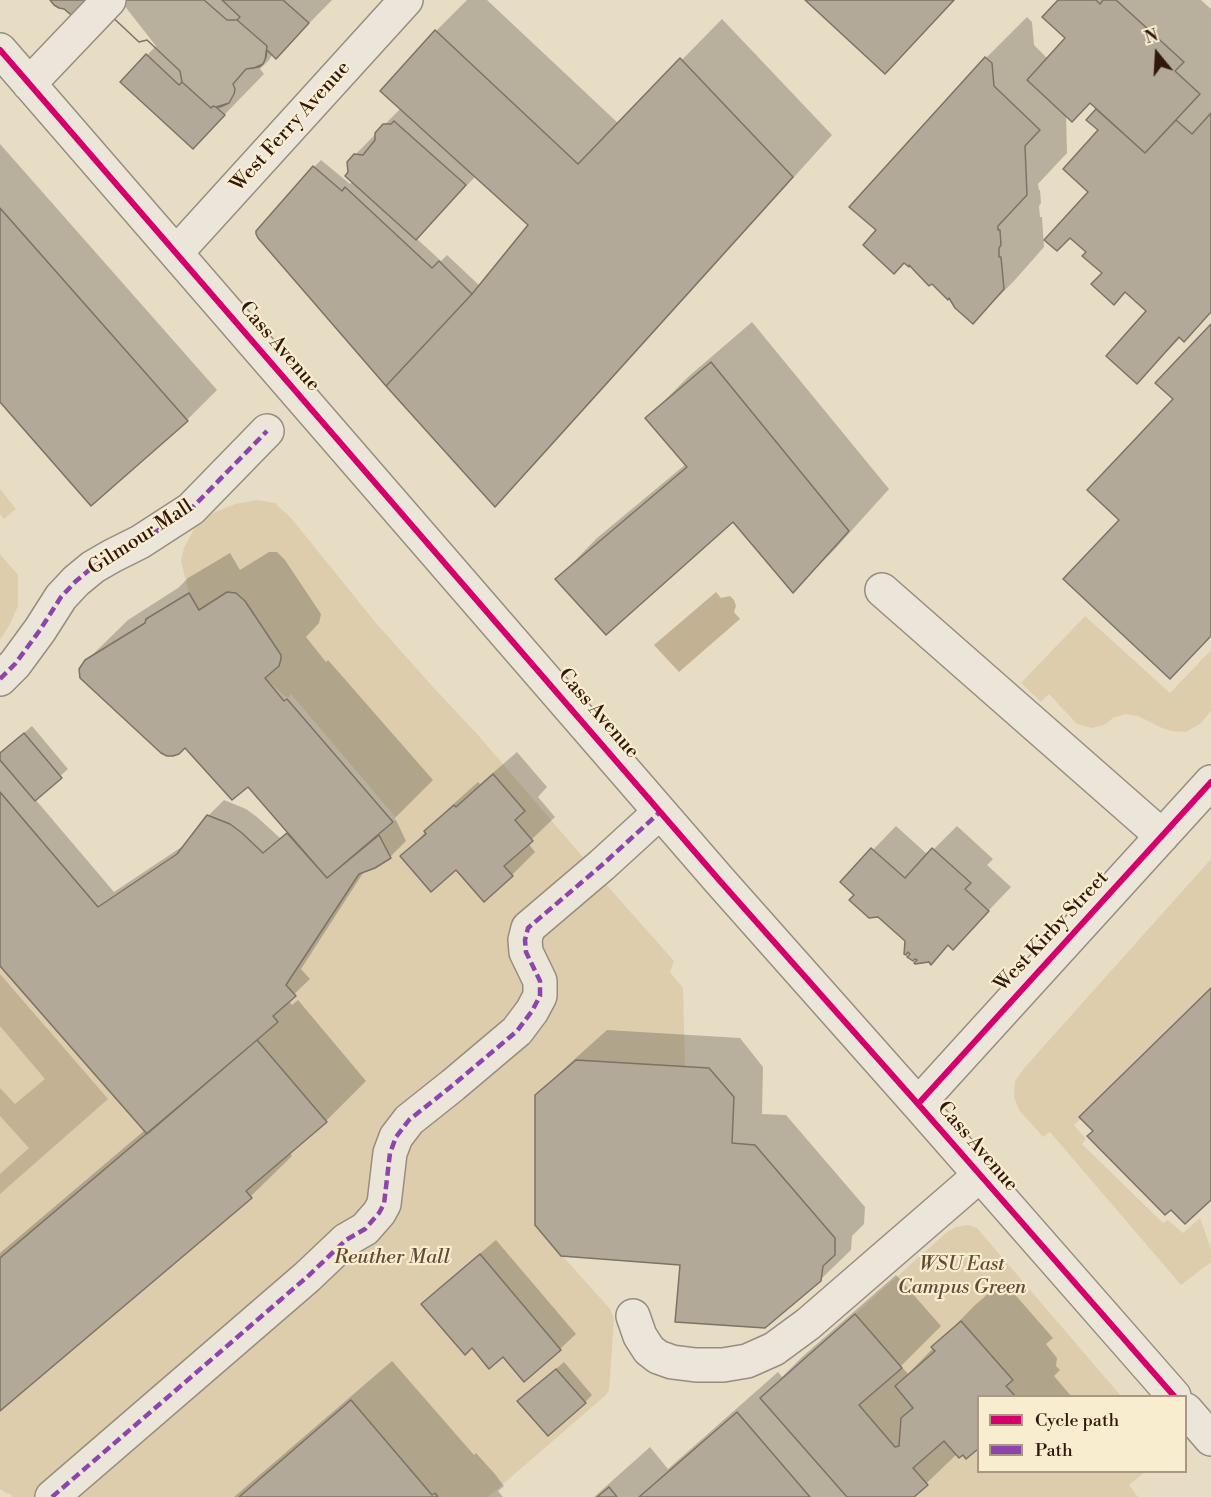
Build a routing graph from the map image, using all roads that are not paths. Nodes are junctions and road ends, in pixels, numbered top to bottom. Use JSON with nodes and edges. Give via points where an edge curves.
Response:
{"nodes":[{"id":1,"x":109,"y":0,"type":"edge"},
{"id":2,"x":406,"y":0,"type":"edge"},
{"id":3,"x":0,"y":50,"type":"edge"},
{"id":4,"x":29,"y":84,"type":"junction"},
{"id":5,"x":176,"y":253,"type":"junction"},
{"id":6,"x":267,"y":431,"type":"dead end"},
{"id":7,"x":882,"y":590,"type":"dead end"},
{"id":8,"x":0,"y":680,"type":"edge"},
{"id":9,"x":1211,"y":782,"type":"edge"},
{"id":10,"x":660,"y":812,"type":"junction"},
{"id":11,"x":1162,"y":836,"type":"junction"},
{"id":12,"x":918,"y":1104,"type":"junction"},
{"id":13,"x":980,"y":1175,"type":"junction"},
{"id":14,"x":633,"y":1316,"type":"dead end"},
{"id":15,"x":1173,"y":1395,"type":"edge"},
{"id":16,"x":1187,"y":1412,"type":"edge"},
{"id":17,"x":1211,"y":1439,"type":"edge"},
{"id":18,"x":52,"y":1497,"type":"edge"}],
"edges":[{"from":1,"to":4,"type":"street"},
{"from":2,"to":5,"type":"street","name":"West Ferry Avenue"},
{"from":3,"to":4,"type":"street","name":"Cass Avenue"},
{"from":4,"to":5,"type":"street","name":"Cass Avenue"},
{"from":5,"to":10,"type":"street","name":"Cass Avenue"},
{"from":6,"to":8,"type":"street","name":"Gilmour Mall","via":[[191,509],[76,581]]},
{"from":7,"to":11,"type":"street"},
{"from":9,"to":11,"type":"street","name":"West Kirby Street"},
{"from":10,"to":12,"type":"street","name":"Cass Avenue"},
{"from":10,"to":18,"type":"street","via":[[528,928],[526,952],[540,981],[540,996],[517,1031],[409,1120],[396,1137],[390,1153],[384,1204],[365,1229],[346,1240]]},
{"from":11,"to":12,"type":"street","name":"West Kirby Street"},
{"from":12,"to":13,"type":"street","name":"Cass Avenue"},
{"from":13,"to":14,"type":"street","via":[[808,1324],[774,1349],[747,1361],[696,1365],[658,1357],[640,1336]]},
{"from":13,"to":15,"type":"street","name":"Cass Avenue"},
{"from":16,"to":17,"type":"street"}]}
